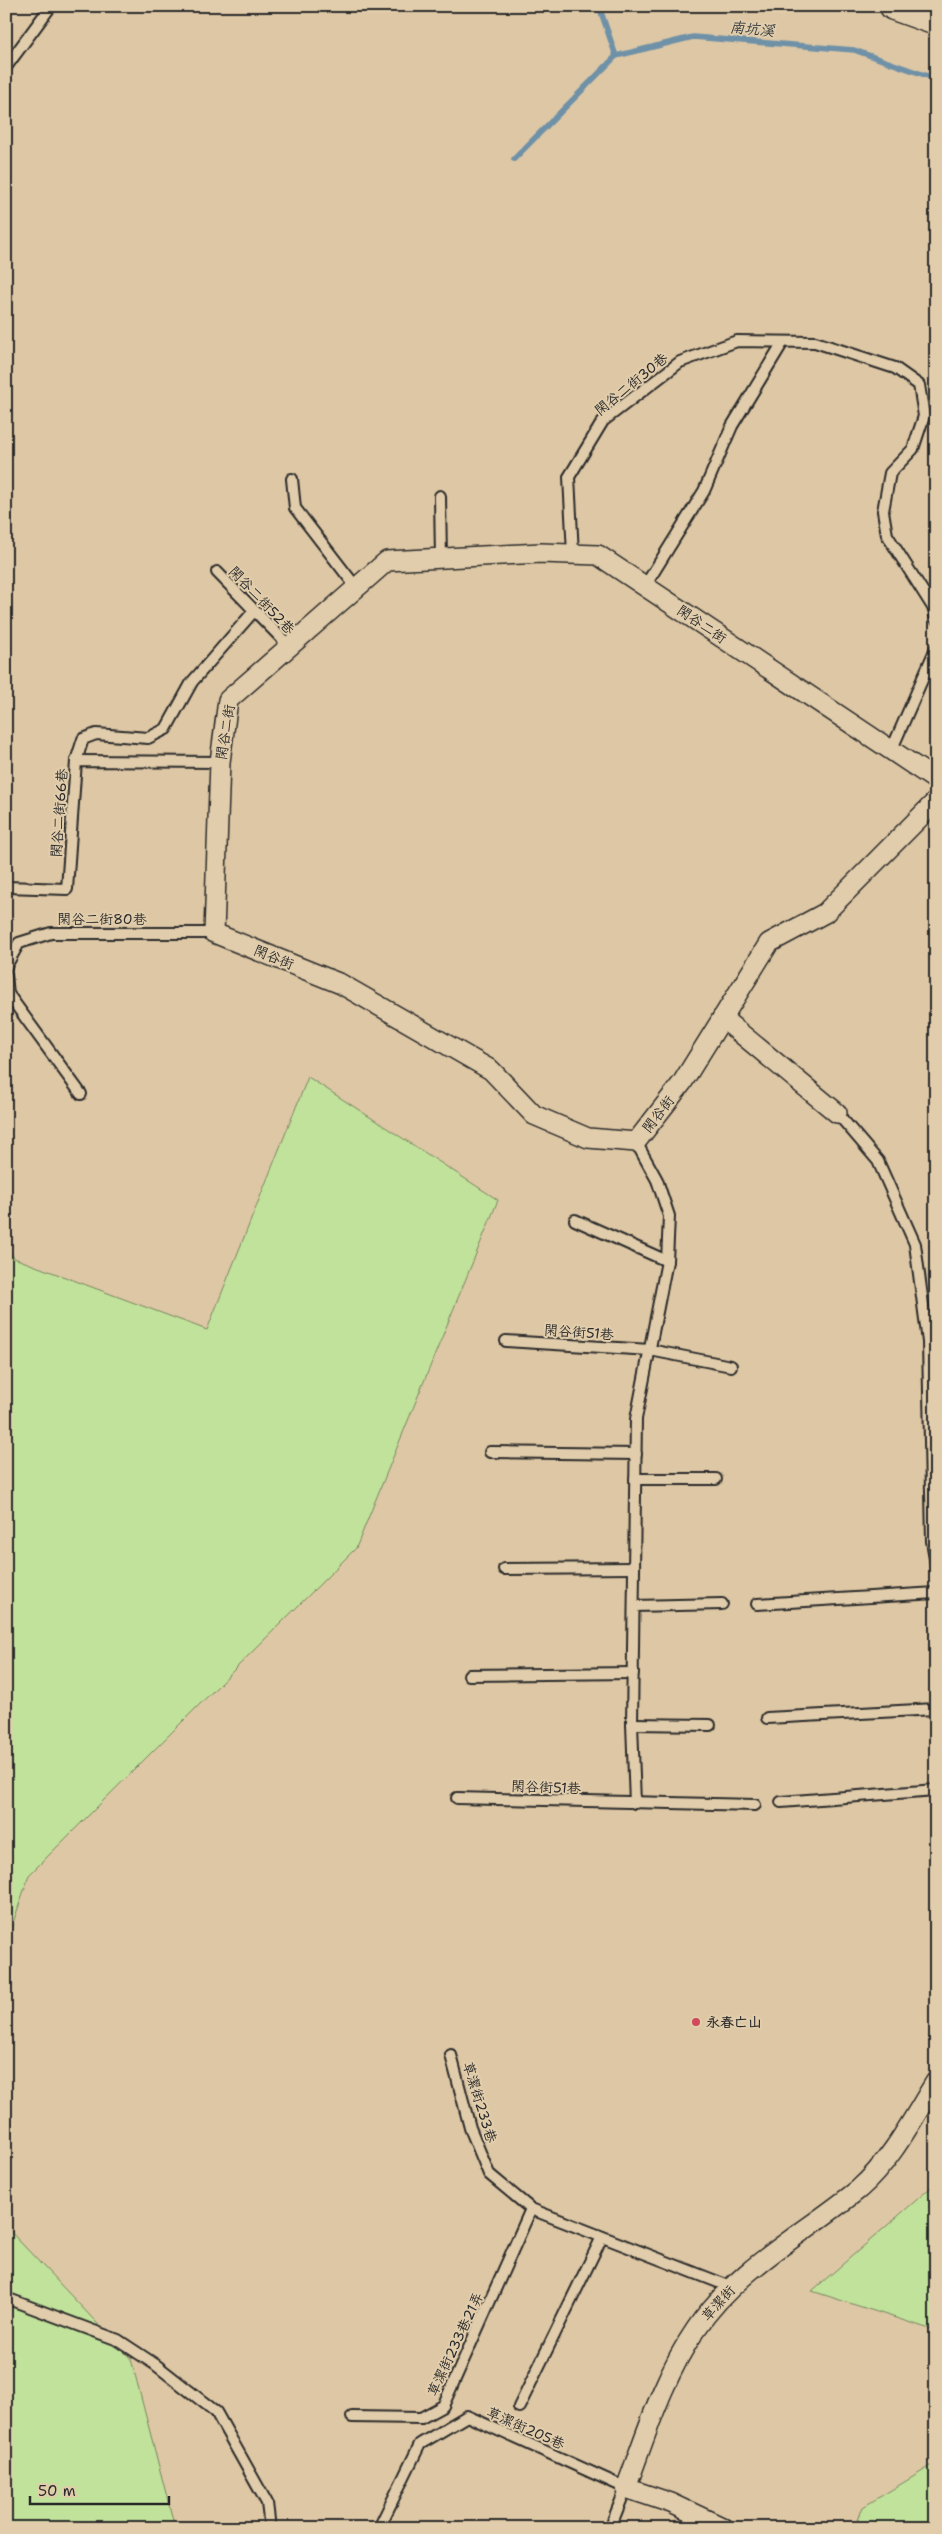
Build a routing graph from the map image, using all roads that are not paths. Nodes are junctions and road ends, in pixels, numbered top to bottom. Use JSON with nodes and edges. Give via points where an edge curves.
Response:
{"nodes":[{"id":1,"x":51,"y":6,"type":"edge"},
{"id":2,"x":894,"y":6,"type":"edge"},
{"id":3,"x":936,"y":22,"type":"edge"},
{"id":4,"x":6,"y":67,"type":"edge"},
{"id":5,"x":783,"y":342,"type":"junction"},
{"id":6,"x":292,"y":479,"type":"dead end"},
{"id":7,"x":440,"y":496,"type":"dead end"},
{"id":8,"x":573,"y":554,"type":"junction"},
{"id":9,"x":441,"y":558,"type":"junction"},
{"id":10,"x":216,"y":572,"type":"dead end"},
{"id":11,"x":646,"y":586,"type":"junction"},
{"id":12,"x":356,"y":587,"type":"junction"},
{"id":13,"x":254,"y":611,"type":"junction"},
{"id":14,"x":936,"y":619,"type":"edge"},
{"id":15,"x":289,"y":646,"type":"junction"},
{"id":16,"x":936,"y":648,"type":"edge"},
{"id":17,"x":892,"y":751,"type":"junction"},
{"id":18,"x":76,"y":761,"type":"junction"},
{"id":19,"x":220,"y":762,"type":"junction"},
{"id":20,"x":936,"y":780,"type":"edge"},
{"id":21,"x":936,"y":801,"type":"edge"},
{"id":22,"x":6,"y":887,"type":"edge"},
{"id":23,"x":214,"y":933,"type":"junction"},
{"id":24,"x":6,"y":966,"type":"edge"},
{"id":25,"x":6,"y":975,"type":"edge"},
{"id":26,"x":722,"y":1018,"type":"junction"},
{"id":27,"x":81,"y":1094,"type":"dead end"},
{"id":28,"x":837,"y":1113,"type":"joint"},
{"id":29,"x":636,"y":1142,"type":"junction"},
{"id":30,"x":575,"y":1220,"type":"dead end"},
{"id":31,"x":667,"y":1261,"type":"junction"},
{"id":32,"x":506,"y":1340,"type":"dead end"},
{"id":33,"x":650,"y":1350,"type":"junction"},
{"id":34,"x":731,"y":1366,"type":"dead end"},
{"id":35,"x":490,"y":1452,"type":"dead end"},
{"id":36,"x":636,"y":1454,"type":"junction"},
{"id":37,"x":635,"y":1478,"type":"junction"},
{"id":38,"x":716,"y":1479,"type":"dead end"},
{"id":39,"x":936,"y":1564,"type":"edge"},
{"id":40,"x":634,"y":1568,"type":"junction"},
{"id":41,"x":504,"y":1570,"type":"dead end"},
{"id":42,"x":936,"y":1594,"type":"edge"},
{"id":43,"x":722,"y":1604,"type":"dead end"},
{"id":44,"x":757,"y":1604,"type":"dead end"},
{"id":45,"x":634,"y":1606,"type":"junction"},
{"id":46,"x":633,"y":1673,"type":"junction"},
{"id":47,"x":469,"y":1675,"type":"dead end"},
{"id":48,"x":936,"y":1708,"type":"edge"},
{"id":49,"x":767,"y":1718,"type":"dead end"},
{"id":50,"x":632,"y":1724,"type":"junction"},
{"id":51,"x":710,"y":1725,"type":"dead end"},
{"id":52,"x":936,"y":1790,"type":"edge"},
{"id":53,"x":456,"y":1798,"type":"dead end"},
{"id":54,"x":781,"y":1802,"type":"dead end"},
{"id":55,"x":635,"y":1803,"type":"junction"},
{"id":56,"x":755,"y":1805,"type":"dead end"},
{"id":57,"x":451,"y":2055,"type":"dead end"},
{"id":58,"x":936,"y":2082,"type":"edge"},
{"id":59,"x":532,"y":2209,"type":"junction"},
{"id":60,"x":602,"y":2237,"type":"junction"},
{"id":61,"x":731,"y":2287,"type":"junction"},
{"id":62,"x":6,"y":2298,"type":"edge"},
{"id":63,"x":518,"y":2407,"type":"dead end"},
{"id":64,"x":352,"y":2417,"type":"dead end"},
{"id":65,"x":626,"y":2488,"type":"junction"},
{"id":66,"x":270,"y":2528,"type":"edge"},
{"id":67,"x":379,"y":2528,"type":"edge"},
{"id":68,"x":610,"y":2528,"type":"edge"},
{"id":69,"x":724,"y":2528,"type":"edge"}],
"edges":[{"from":1,"to":4,"type":"lane"},
{"from":2,"to":3,"type":"street"},
{"from":5,"to":8,"type":"lane","name":"閑谷二街30巷","via":[[737,341],[680,362],[603,421],[569,477]]},
{"from":5,"to":11,"type":"lane","via":[[732,426],[704,491]]},
{"from":5,"to":14,"type":"lane","name":"閑谷二街30巷","via":[[815,342],[895,368],[919,385],[924,416],[913,449],[890,473],[883,511],[887,535],[934,610]]},
{"from":6,"to":12,"type":"lane","via":[[295,508]]},
{"from":7,"to":9,"type":"lane"},
{"from":8,"to":9,"type":"street","name":"閑谷二街"},
{"from":8,"to":11,"type":"street","name":"閑谷二街","via":[[598,555]]},
{"from":9,"to":12,"type":"street","name":"閑谷二街","via":[[387,561]]},
{"from":10,"to":13,"type":"lane","name":"閑谷二街52巷"},
{"from":11,"to":17,"type":"street","name":"閑谷二街"},
{"from":12,"to":15,"type":"street","name":"閑谷二街"},
{"from":13,"to":15,"type":"lane","name":"閑谷二街52巷"},
{"from":13,"to":18,"type":"lane","via":[[192,682],[166,729],[148,738],[96,734],[83,739]]},
{"from":15,"to":19,"type":"street","name":"閑谷二街","via":[[228,700]]},
{"from":16,"to":17,"type":"lane"},
{"from":17,"to":20,"type":"street","name":"閑谷二街"},
{"from":18,"to":19,"type":"lane","name":"閑谷二街66巷"},
{"from":18,"to":22,"type":"lane","name":"閑谷二街66巷","via":[[67,889]]},
{"from":19,"to":23,"type":"street","name":"閑谷二街"},
{"from":21,"to":26,"type":"street","name":"閑谷街","via":[[825,913],[769,944]]},
{"from":23,"to":24,"type":"lane","name":"閑谷二街80巷","via":[[52,933],[19,943]]},
{"from":23,"to":29,"type":"street","name":"閑谷街","via":[[341,984],[491,1070],[534,1115],[588,1138]]},
{"from":25,"to":27,"type":"lane","via":[[8,994]]},
{"from":26,"to":28,"type":"street"},
{"from":26,"to":29,"type":"street","name":"閑谷街","via":[[682,1083]]},
{"from":28,"to":39,"type":"lane","via":[[878,1161],[915,1244],[928,1342],[932,1541]]},
{"from":29,"to":31,"type":"lane","via":[[657,1180],[669,1216]]},
{"from":30,"to":31,"type":"lane"},
{"from":31,"to":33,"type":"lane"},
{"from":32,"to":33,"type":"lane","name":"閑谷街51巷"},
{"from":33,"to":34,"type":"lane","name":"閑谷街51巷"},
{"from":33,"to":36,"type":"lane","via":[[636,1419]]},
{"from":35,"to":36,"type":"lane"},
{"from":36,"to":37,"type":"lane"},
{"from":37,"to":38,"type":"lane"},
{"from":37,"to":40,"type":"lane"},
{"from":40,"to":41,"type":"lane"},
{"from":40,"to":45,"type":"lane"},
{"from":42,"to":44,"type":"lane"},
{"from":43,"to":45,"type":"lane"},
{"from":45,"to":46,"type":"lane"},
{"from":46,"to":47,"type":"lane"},
{"from":46,"to":50,"type":"lane"},
{"from":48,"to":49,"type":"lane"},
{"from":50,"to":51,"type":"lane"},
{"from":50,"to":55,"type":"lane"},
{"from":52,"to":54,"type":"lane"},
{"from":53,"to":55,"type":"lane","name":"閑谷街51巷"},
{"from":55,"to":56,"type":"lane","name":"閑谷街51巷"},
{"from":57,"to":59,"type":"lane","name":"草潔街233巷","via":[[470,2128],[489,2174]]},
{"from":58,"to":61,"type":"street","name":"草潔街","via":[[893,2151],[860,2187]]},
{"from":59,"to":60,"type":"lane","name":"草潔街233巷"},
{"from":59,"to":64,"type":"lane","name":"草潔街233巷21弄","via":[[443,2406],[420,2418]]},
{"from":60,"to":61,"type":"lane","name":"草潔街233巷"},
{"from":60,"to":63,"type":"lane"},
{"from":61,"to":65,"type":"street","name":"草潔街","via":[[696,2328],[672,2368]]},
{"from":62,"to":66,"type":"lane","via":[[118,2340],[216,2412],[267,2503]]},
{"from":65,"to":67,"type":"lane","name":"草潔街205巷","via":[[467,2416],[420,2444]]},
{"from":65,"to":68,"type":"lane"},
{"from":65,"to":69,"type":"street","via":[[670,2502]]}]}
